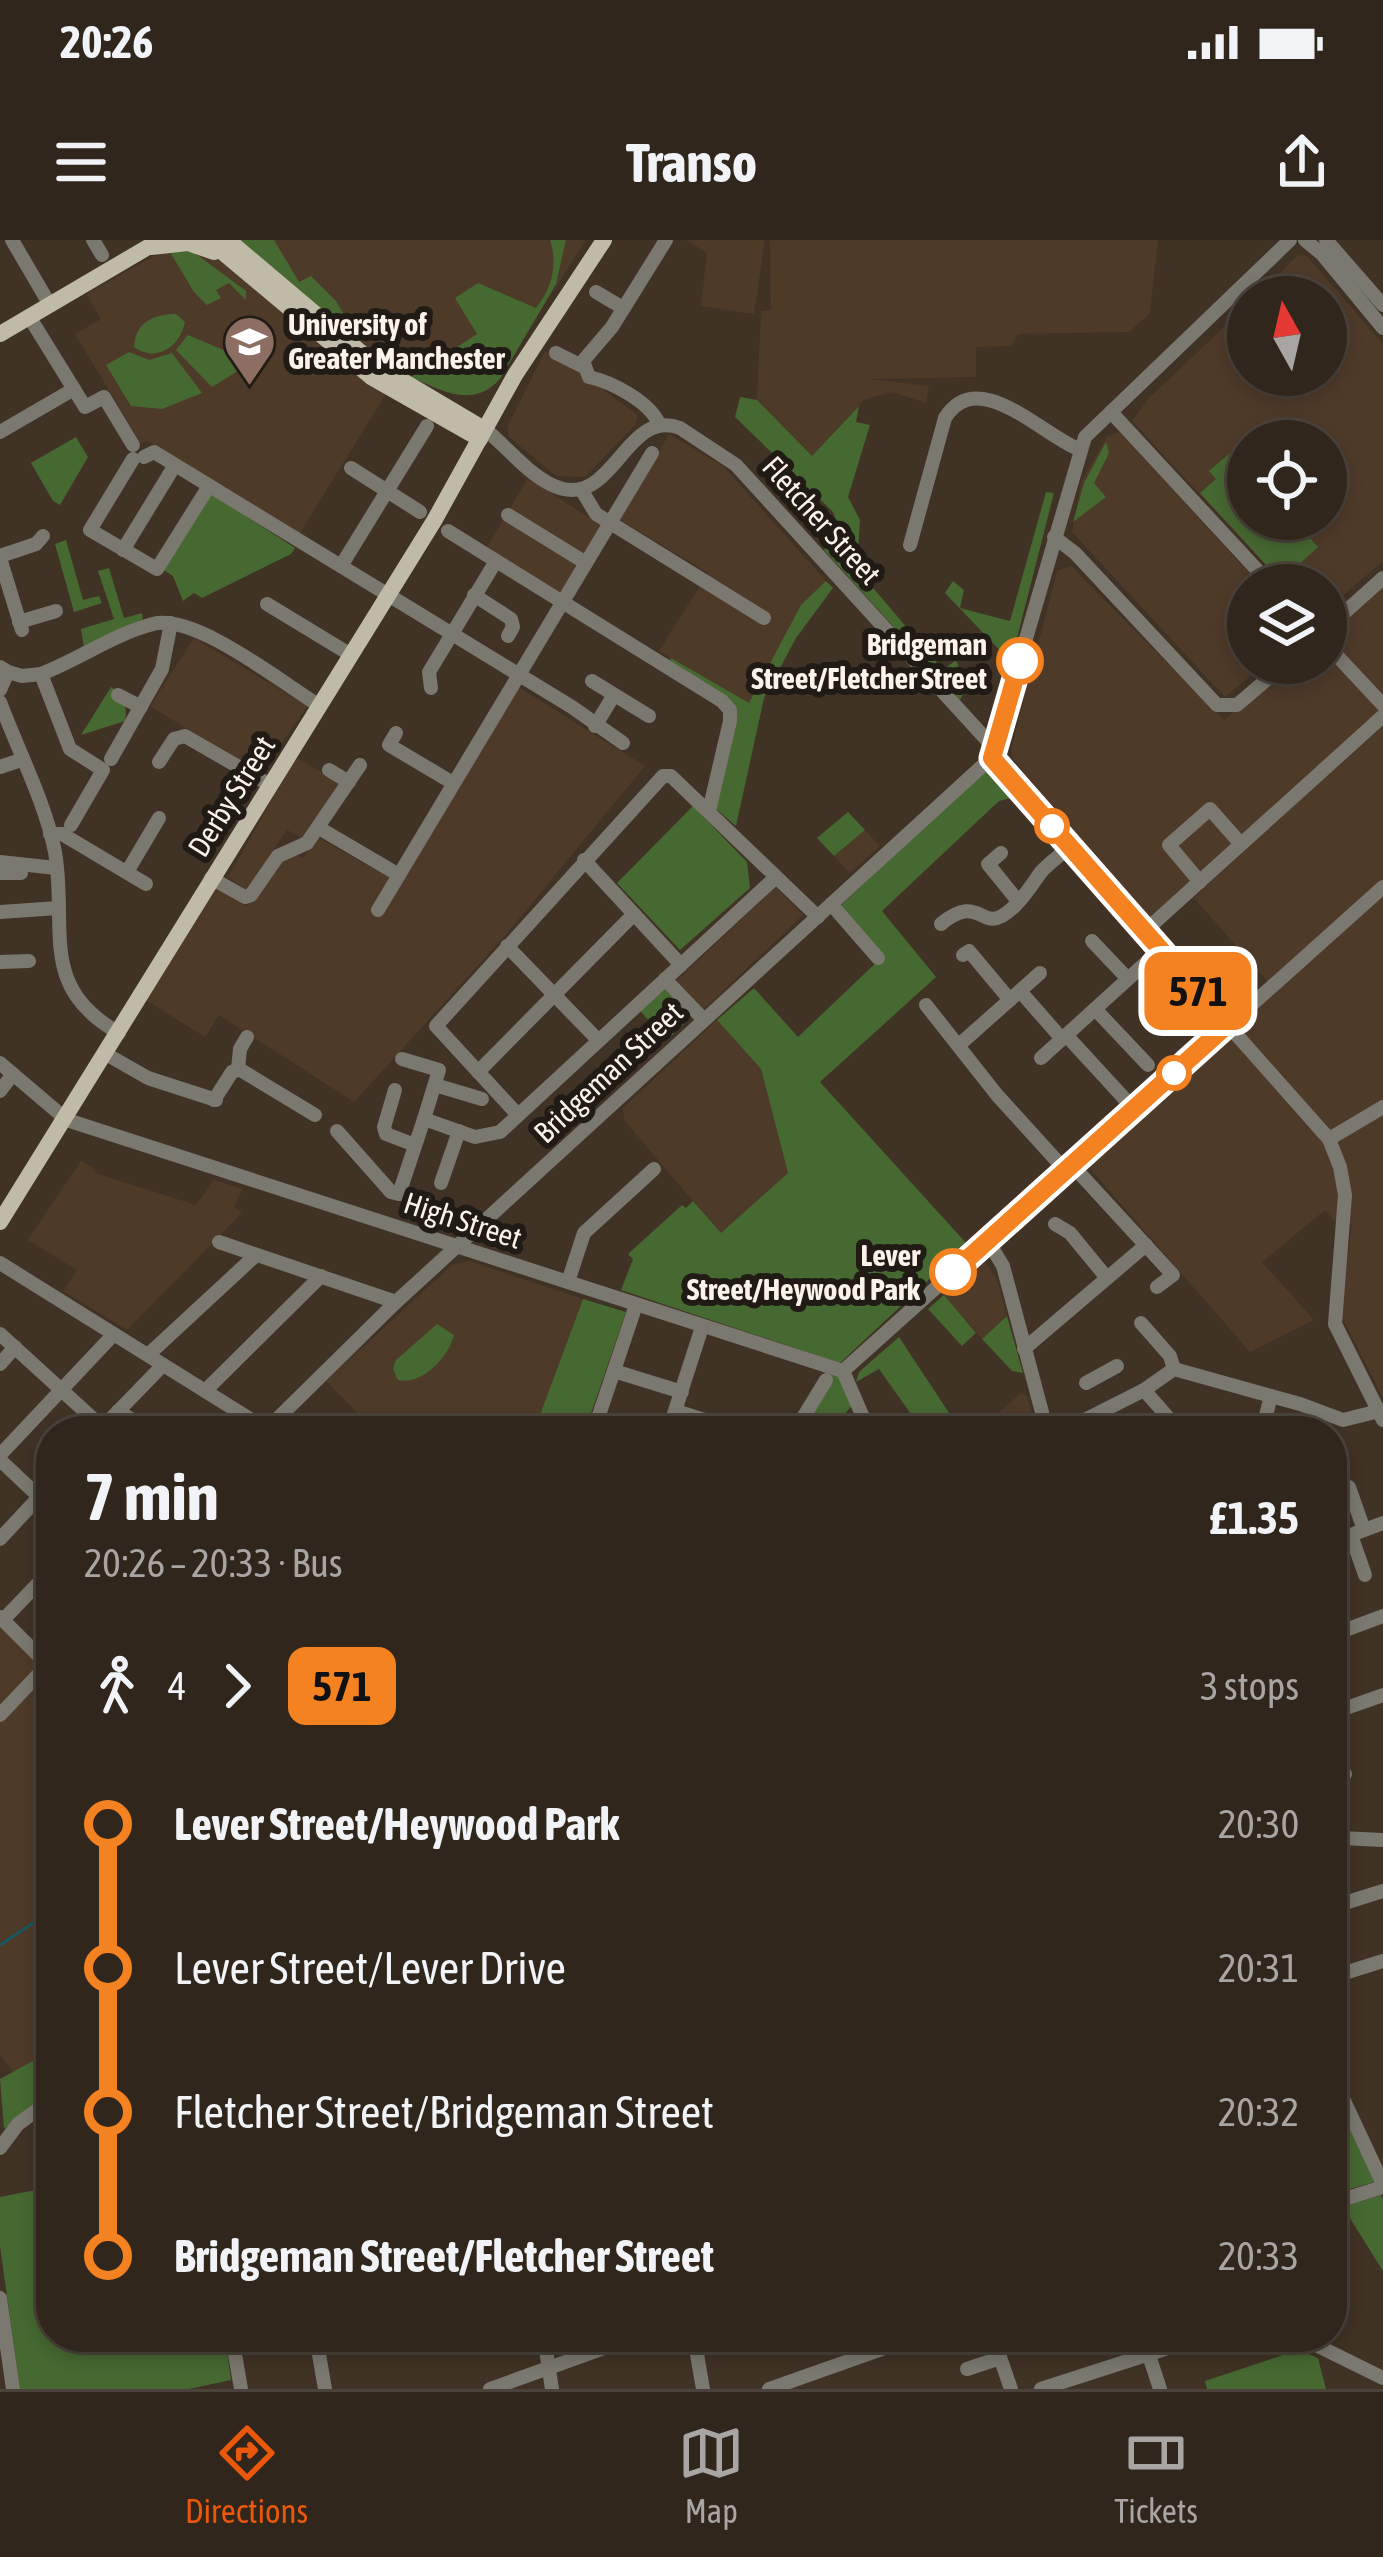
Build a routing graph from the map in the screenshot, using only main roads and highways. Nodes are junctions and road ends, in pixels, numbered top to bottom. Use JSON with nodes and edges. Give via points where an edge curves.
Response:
{"nodes":[{"id":1,"x":208,"y":240,"type":"edge"},
{"id":2,"x":228,"y":240,"type":"edge"},
{"id":3,"x":158,"y":242,"type":"edge"},
{"id":4,"x":603,"y":243,"type":"edge"},
{"id":5,"x":231,"y":261,"type":"junction"},
{"id":6,"x":0,"y":334,"type":"edge"},
{"id":7,"x":503,"y":399,"type":"junction"},
{"id":8,"x":441,"y":404,"type":"junction"},
{"id":9,"x":483,"y":434,"type":"junction"},
{"id":10,"x":0,"y":1222,"type":"edge"}],
"edges":[{"from":1,"to":5,"type":"main road"},
{"from":2,"to":8,"type":"main road","via":[[376,365]]},
{"from":3,"to":5,"type":"main road","via":[[188,243]]},
{"from":3,"to":6,"type":"main road"},
{"from":4,"to":7,"type":"main road","name":"Derby Street"},
{"from":5,"to":9,"type":"main road","via":[[370,377]]},
{"from":7,"to":8,"type":"main road","via":[[467,409]]},
{"from":7,"to":9,"type":"main road","name":"Derby Street"},
{"from":8,"to":9,"type":"main road"},
{"from":9,"to":10,"type":"main road","name":"Derby Street"}]}
